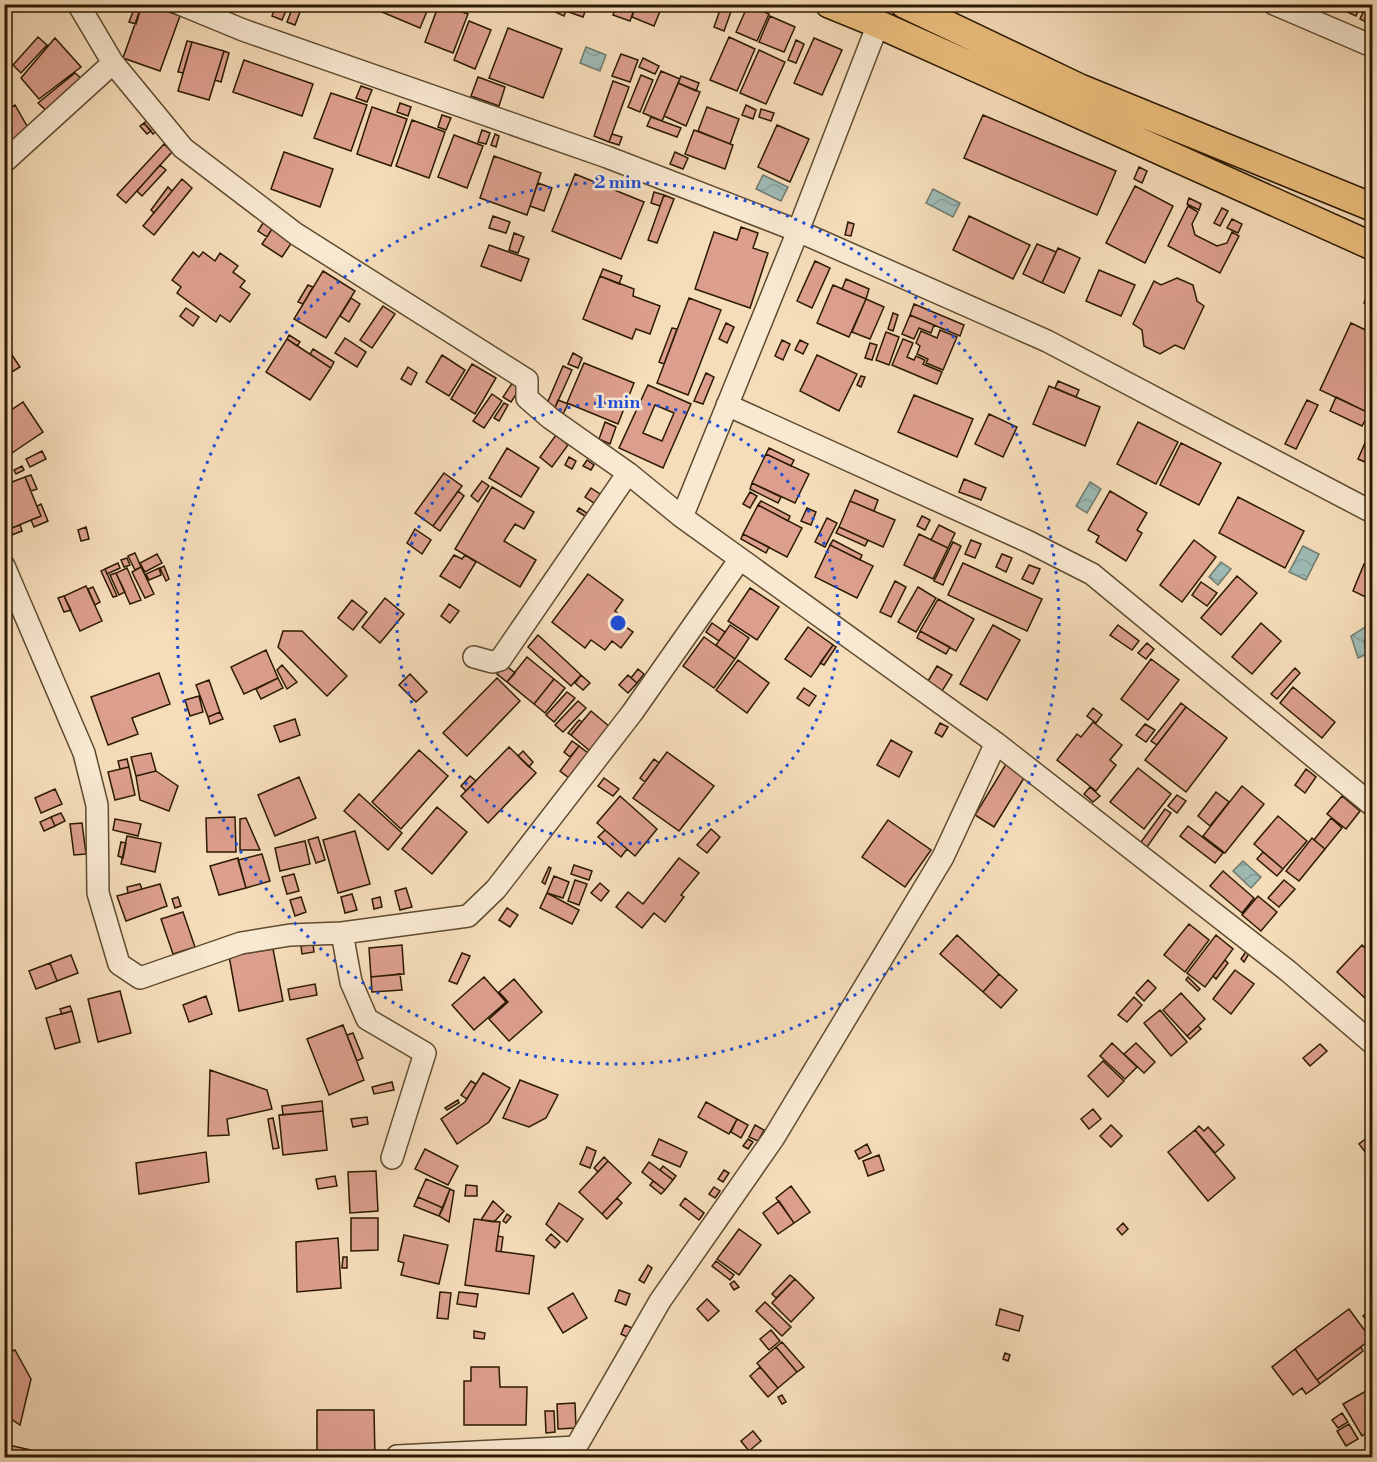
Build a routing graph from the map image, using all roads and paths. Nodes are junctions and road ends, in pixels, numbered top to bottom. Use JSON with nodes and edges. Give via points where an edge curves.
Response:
{"nodes":[{"id":1,"x":78,"y":4,"type":"edge"},
{"id":2,"x":180,"y":4,"type":"edge"},
{"id":3,"x":829,"y":4,"type":"edge"},
{"id":4,"x":904,"y":4,"type":"edge"},
{"id":5,"x":1274,"y":4,"type":"edge"},
{"id":6,"x":878,"y":24,"type":"junction"},
{"id":7,"x":1372,"y":46,"type":"edge"},
{"id":8,"x":113,"y":63,"type":"junction"},
{"id":9,"x":4,"y":162,"type":"edge"},
{"id":10,"x":1372,"y":207,"type":"edge"},
{"id":11,"x":798,"y":231,"type":"junction"},
{"id":12,"x":1372,"y":246,"type":"edge"},
{"id":13,"x":727,"y":405,"type":"junction"},
{"id":14,"x":628,"y":472,"type":"junction"},
{"id":15,"x":1372,"y":512,"type":"edge"},
{"id":16,"x":682,"y":517,"type":"junction"},
{"id":17,"x":740,"y":559,"type":"junction"},
{"id":18,"x":4,"y":566,"type":"edge"},
{"id":19,"x":474,"y":657,"type":"dead end"},
{"id":20,"x":996,"y":743,"type":"junction"},
{"id":21,"x":1372,"y":805,"type":"edge"},
{"id":22,"x":342,"y":933,"type":"junction"},
{"id":23,"x":1372,"y":1043,"type":"edge"},
{"id":24,"x":392,"y":1158,"type":"dead end"},
{"id":25,"x":397,"y":1456,"type":"edge"}],
"edges":[{"from":1,"to":8,"type":"street"},
{"from":2,"to":11,"type":"street","via":[[243,30],[607,157]]},
{"from":3,"to":6,"type":"main road"},
{"from":4,"to":10,"type":"main road","via":[[1080,88]]},
{"from":5,"to":7,"type":"street"},
{"from":6,"to":11,"type":"street"},
{"from":6,"to":12,"type":"main road"},
{"from":8,"to":9,"type":"street"},
{"from":8,"to":14,"type":"street","via":[[183,148],[296,234],[526,380],[527,398]]},
{"from":11,"to":13,"type":"street"},
{"from":11,"to":15,"type":"street","via":[[1047,341]]},
{"from":13,"to":16,"type":"street"},
{"from":13,"to":21,"type":"street","via":[[1092,574]]},
{"from":14,"to":16,"type":"street"},
{"from":14,"to":19,"type":"street","via":[[500,660]]},
{"from":16,"to":17,"type":"street"},
{"from":17,"to":20,"type":"street"},
{"from":17,"to":22,"type":"street","via":[[624,722],[496,889],[468,916]]},
{"from":18,"to":22,"type":"street","via":[[84,753],[97,805],[98,893],[119,964],[140,978],[241,943],[290,935]]},
{"from":20,"to":23,"type":"street","via":[[1288,971]]},
{"from":20,"to":25,"type":"street","via":[[943,857],[773,1139],[660,1301],[576,1447]]},
{"from":22,"to":24,"type":"street","via":[[351,982],[368,1019],[425,1053]]}]}
